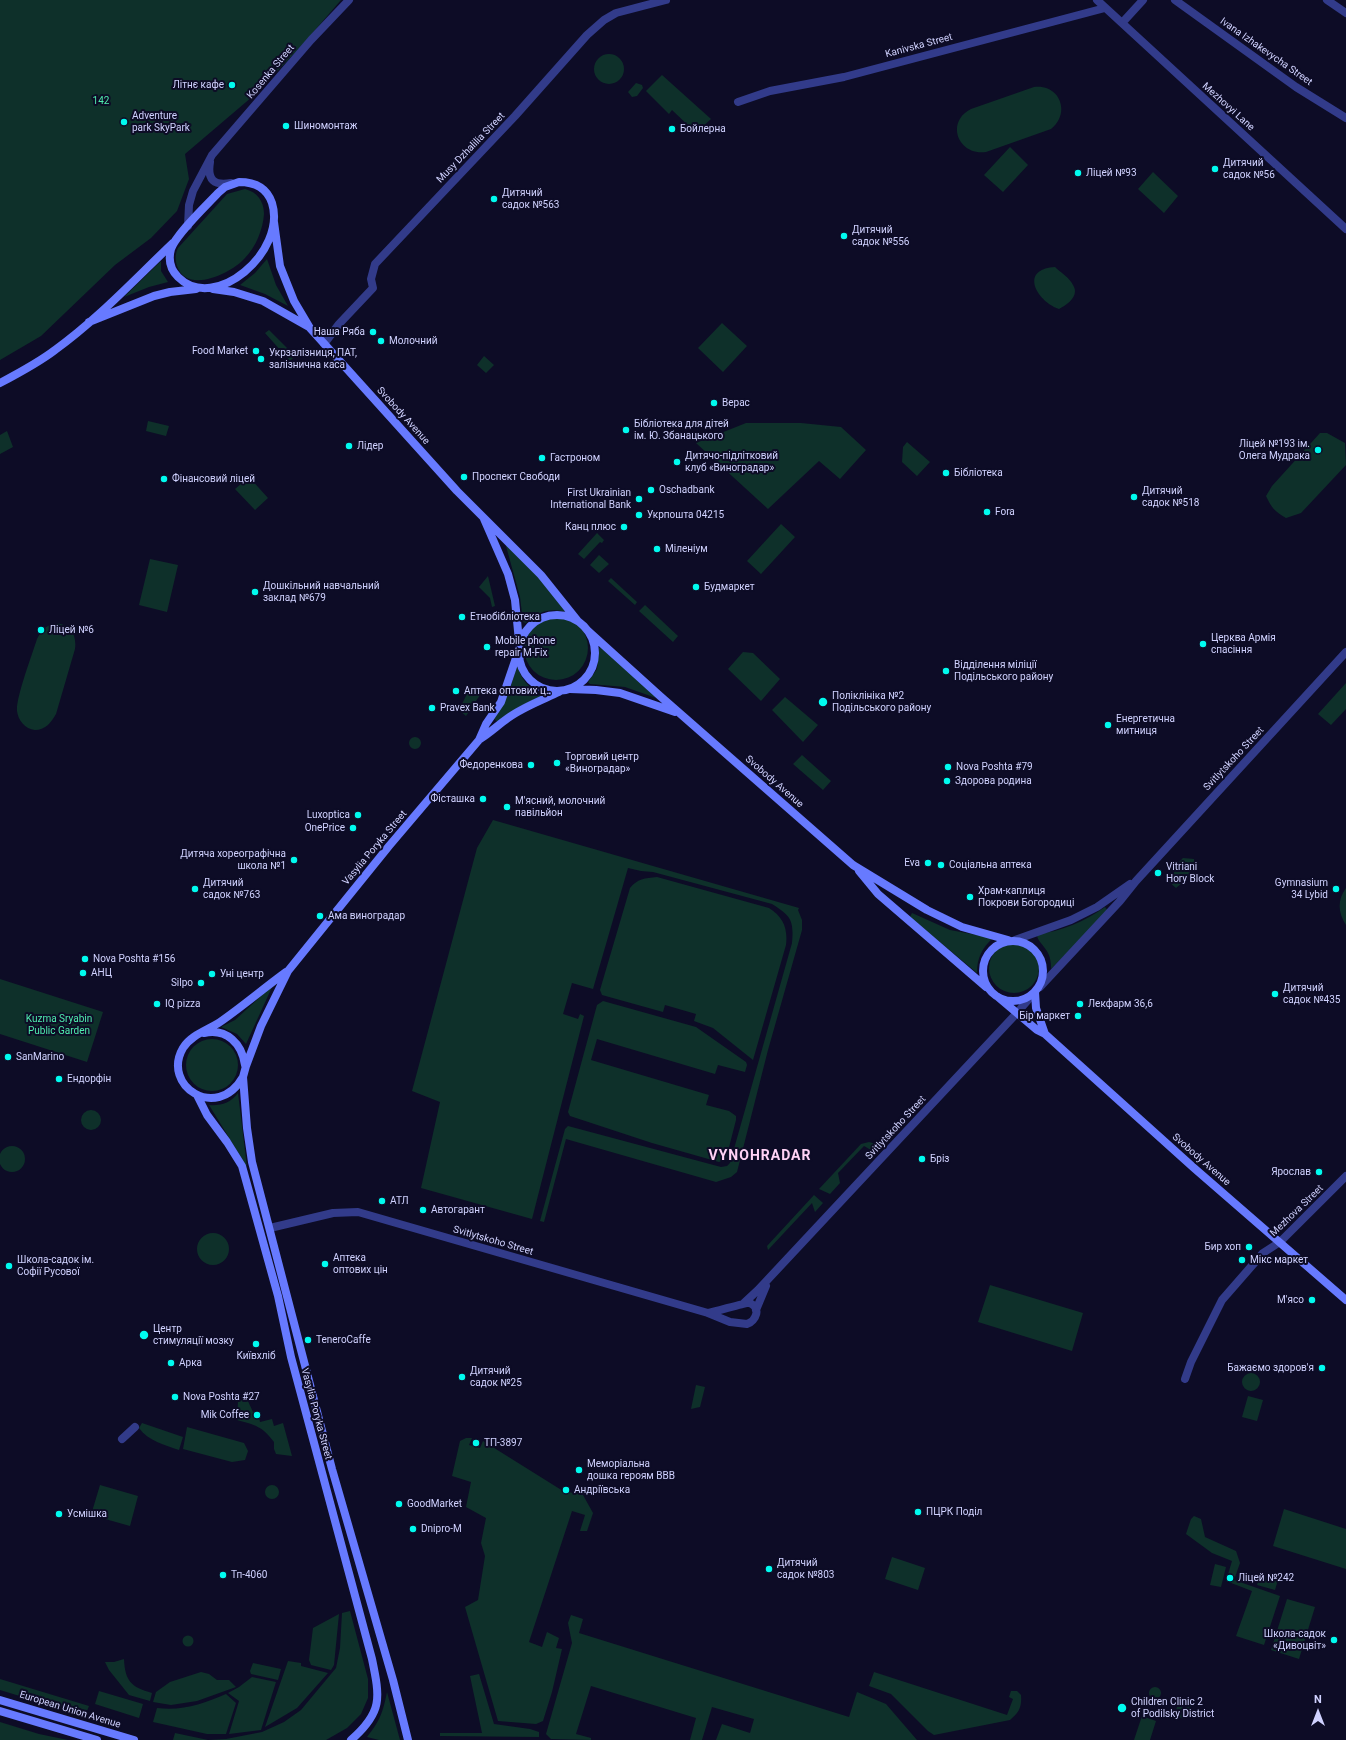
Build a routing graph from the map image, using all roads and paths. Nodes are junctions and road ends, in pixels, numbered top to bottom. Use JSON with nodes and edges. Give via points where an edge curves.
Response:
{"nodes":[{"id":1,"x":349,"y":0,"type":"edge"},
{"id":2,"x":666,"y":0,"type":"edge"},
{"id":3,"x":1097,"y":0,"type":"edge"},
{"id":4,"x":1143,"y":0,"type":"edge"},
{"id":5,"x":1175,"y":0,"type":"edge"},
{"id":6,"x":1327,"y":0,"type":"edge"},
{"id":7,"x":1106,"y":8,"type":"junction"},
{"id":8,"x":1346,"y":13,"type":"edge"},
{"id":9,"x":1122,"y":23,"type":"junction"},
{"id":10,"x":738,"y":102,"type":"dead end"},
{"id":11,"x":1346,"y":118,"type":"edge"},
{"id":12,"x":210,"y":159,"type":"junction"},
{"id":13,"x":232,"y":183,"type":"junction"},
{"id":14,"x":274,"y":222,"type":"junction"},
{"id":15,"x":188,"y":226,"type":"junction"},
{"id":16,"x":1346,"y":229,"type":"edge"},
{"id":17,"x":175,"y":242,"type":"junction"},
{"id":18,"x":205,"y":288,"type":"junction"},
{"id":19,"x":89,"y":322,"type":"junction"},
{"id":20,"x":310,"y":328,"type":"junction"},
{"id":21,"x":324,"y":344,"type":"junction"},
{"id":22,"x":0,"y":383,"type":"edge"},
{"id":23,"x":482,"y":516,"type":"junction"},
{"id":24,"x":577,"y":620,"type":"junction"},
{"id":25,"x":587,"y":630,"type":"junction"},
{"id":26,"x":519,"y":648,"type":"junction"},
{"id":27,"x":1346,"y":652,"type":"edge"},
{"id":28,"x":566,"y":690,"type":"junction"},
{"id":29,"x":682,"y":715,"type":"junction"},
{"id":30,"x":479,"y":740,"type":"junction"},
{"id":31,"x":854,"y":865,"type":"junction"},
{"id":32,"x":1136,"y":880,"type":"junction"},
{"id":33,"x":1012,"y":940,"type":"junction"},
{"id":34,"x":288,"y":971,"type":"junction"},
{"id":35,"x":989,"y":989,"type":"junction"},
{"id":36,"x":1037,"y":989,"type":"junction"},
{"id":37,"x":998,"y":997,"type":"junction"},
{"id":38,"x":1016,"y":1014,"type":"junction"},
{"id":39,"x":199,"y":1034,"type":"junction"},
{"id":40,"x":1045,"y":1034,"type":"junction"},
{"id":41,"x":246,"y":1066,"type":"junction"},
{"id":42,"x":243,"y":1077,"type":"junction"},
{"id":43,"x":197,"y":1095,"type":"junction"},
{"id":44,"x":1346,"y":1176,"type":"edge"},
{"id":45,"x":270,"y":1228,"type":"junction"},
{"id":46,"x":1280,"y":1242,"type":"junction"},
{"id":47,"x":770,"y":1278,"type":"junction"},
{"id":48,"x":1346,"y":1300,"type":"edge"},
{"id":49,"x":742,"y":1304,"type":"junction"},
{"id":50,"x":756,"y":1310,"type":"junction"},
{"id":51,"x":708,"y":1313,"type":"junction"},
{"id":52,"x":742,"y":1324,"type":"junction"},
{"id":53,"x":1185,"y":1379,"type":"dead end"},
{"id":54,"x":135,"y":1427,"type":"dead end"},
{"id":55,"x":122,"y":1439,"type":"dead end"},
{"id":56,"x":0,"y":1700,"type":"edge"},
{"id":57,"x":0,"y":1711,"type":"edge"},
{"id":58,"x":97,"y":1740,"type":"edge"},
{"id":59,"x":134,"y":1740,"type":"edge"},
{"id":60,"x":351,"y":1740,"type":"edge"},
{"id":61,"x":408,"y":1740,"type":"edge"}],
"edges":[{"from":1,"to":12,"type":"street","name":"Kosenka Street","via":[[311,40]]},
{"from":2,"to":21,"type":"street","name":"Musy Dzhalilia Street","via":[[616,14],[604,20],[587,35],[515,116],[375,264],[371,279],[373,288]]},
{"from":3,"to":7,"type":"street","name":"Mezhovyi Lane"},
{"from":4,"to":9,"type":"street"},
{"from":5,"to":11,"type":"street","name":"Ivana Izhakevycha Street","via":[[1296,87]]},
{"from":6,"to":8,"type":"street"},
{"from":7,"to":9,"type":"street","name":"Mezhovyi Lane"},
{"from":7,"to":10,"type":"street","name":"Kanivska Street","via":[[844,77],[770,91]]},
{"from":9,"to":16,"type":"street","name":"Mezhovyi Lane"},
{"from":12,"to":13,"type":"street","via":[[211,179],[224,184]]},
{"from":12,"to":15,"type":"street","name":"Kosenka Street","via":[[193,191]]},
{"from":13,"to":14,"type":"street","via":[[254,183],[266,191],[274,210]]},
{"from":13,"to":15,"type":"street","via":[[218,193]]},
{"from":14,"to":18,"type":"street","via":[[269,241],[250,268],[235,279]]},
{"from":14,"to":20,"type":"street","name":"Svobody Avenue","via":[[280,266],[294,301]]},
{"from":15,"to":17,"type":"street"},
{"from":17,"to":18,"type":"street","via":[[170,257],[172,269],[182,281]]},
{"from":17,"to":19,"type":"street"},
{"from":18,"to":19,"type":"street","via":[[154,296]]},
{"from":18,"to":20,"type":"street","name":"Svobody Avenue","via":[[234,292],[263,301]]},
{"from":19,"to":22,"type":"street","via":[[56,350]]},
{"from":20,"to":21,"type":"street","name":"Svobody Avenue"},
{"from":21,"to":23,"type":"street","name":"Svobody Avenue"},
{"from":23,"to":24,"type":"street","name":"Svobody Avenue","via":[[541,575]]},
{"from":23,"to":26,"type":"street","name":"Svobody Avenue","via":[[508,574],[515,600]]},
{"from":24,"to":25,"type":"street"},
{"from":24,"to":26,"type":"street","via":[[563,615],[542,618],[530,626]]},
{"from":25,"to":28,"type":"street","via":[[595,650],[594,664],[582,682]]},
{"from":25,"to":29,"type":"street","name":"Svobody Avenue"},
{"from":26,"to":28,"type":"street","via":[[521,666],[528,679],[548,690]]},
{"from":26,"to":30,"type":"street","name":"Vasylia Poryka Street","via":[[501,702]]},
{"from":27,"to":32,"type":"street","name":"Svitlytskoho Street"},
{"from":28,"to":29,"type":"street","name":"Svobody Avenue","via":[[620,693]]},
{"from":28,"to":30,"type":"street","name":"Vasylia Poryka Street","via":[[528,706]]},
{"from":29,"to":31,"type":"street","name":"Svobody Avenue"},
{"from":30,"to":34,"type":"street","name":"Vasylia Poryka Street"},
{"from":31,"to":33,"type":"street","name":"Svobody Avenue","via":[[927,910],[962,927]]},
{"from":31,"to":35,"type":"street","name":"Svobody Avenue","via":[[878,894]]},
{"from":32,"to":33,"type":"street","name":"Svitlytskoho Street","via":[[1097,907],[1070,920]]},
{"from":32,"to":36,"type":"street","name":"Svitlytskoho Street","via":[[1120,901]]},
{"from":33,"to":35,"type":"street","via":[[1002,942],[984,959],[982,972]]},
{"from":33,"to":36,"type":"street","via":[[1021,941],[1032,947],[1040,957],[1043,969]]},
{"from":34,"to":39,"type":"street","name":"Vasylia Poryka Street"},
{"from":34,"to":41,"type":"street","name":"Vasylia Poryka Street","via":[[261,1026]]},
{"from":35,"to":37,"type":"street"},
{"from":36,"to":37,"type":"street","via":[[1020,1000],[1009,1001]]},
{"from":36,"to":38,"type":"street","name":"Svitlytskoho Street"},
{"from":36,"to":40,"type":"street","name":"Svobody Avenue","via":[[1036,1008]]},
{"from":37,"to":38,"type":"street","name":"Svobody Avenue"},
{"from":38,"to":40,"type":"street","name":"Svobody Avenue"},
{"from":38,"to":47,"type":"street","name":"Svitlytskoho Street"},
{"from":39,"to":41,"type":"street","via":[[216,1032],[231,1038],[239,1045]]},
{"from":39,"to":43,"type":"street","name":"Vasylia Poryka Street","via":[[184,1047],[179,1058],[182,1080],[188,1089]]},
{"from":40,"to":46,"type":"street","name":"Svobody Avenue"},
{"from":41,"to":42,"type":"street","name":"Vasylia Poryka Street"},
{"from":42,"to":43,"type":"street","name":"Vasylia Poryka Street","via":[[230,1094],[219,1098]]},
{"from":42,"to":45,"type":"street","name":"Vasylia Poryka Street","via":[[252,1162]]},
{"from":43,"to":60,"type":"street","name":"Vasylia Poryka Street","via":[[207,1115],[242,1166],[372,1659],[378,1701],[374,1715]]},
{"from":44,"to":46,"type":"street","name":"Mezhova Street"},
{"from":45,"to":51,"type":"street","name":"Svitlytskoho Street","via":[[333,1213],[358,1212]]},
{"from":45,"to":61,"type":"street","name":"Vasylia Poryka Street","via":[[332,1469]]},
{"from":46,"to":48,"type":"street","name":"Svobody Avenue"},
{"from":46,"to":53,"type":"street","name":"Mezhova Street","via":[[1263,1253],[1222,1300]]},
{"from":47,"to":49,"type":"street","name":"Svitlytskoho Street"},
{"from":47,"to":50,"type":"street","name":"Svitlytskoho Street"},
{"from":49,"to":50,"type":"street","via":[[749,1303]]},
{"from":49,"to":51,"type":"street","name":"Svitlytskoho Street"},
{"from":49,"to":52,"type":"street","via":[[735,1313],[738,1322]]},
{"from":50,"to":52,"type":"street","via":[[755,1319]]},
{"from":51,"to":52,"type":"street","name":"Svitlytskoho Street"},
{"from":54,"to":55,"type":"street"},
{"from":56,"to":59,"type":"street","name":"European Union Avenue"},
{"from":57,"to":58,"type":"street","name":"European Union Avenue"}]}
